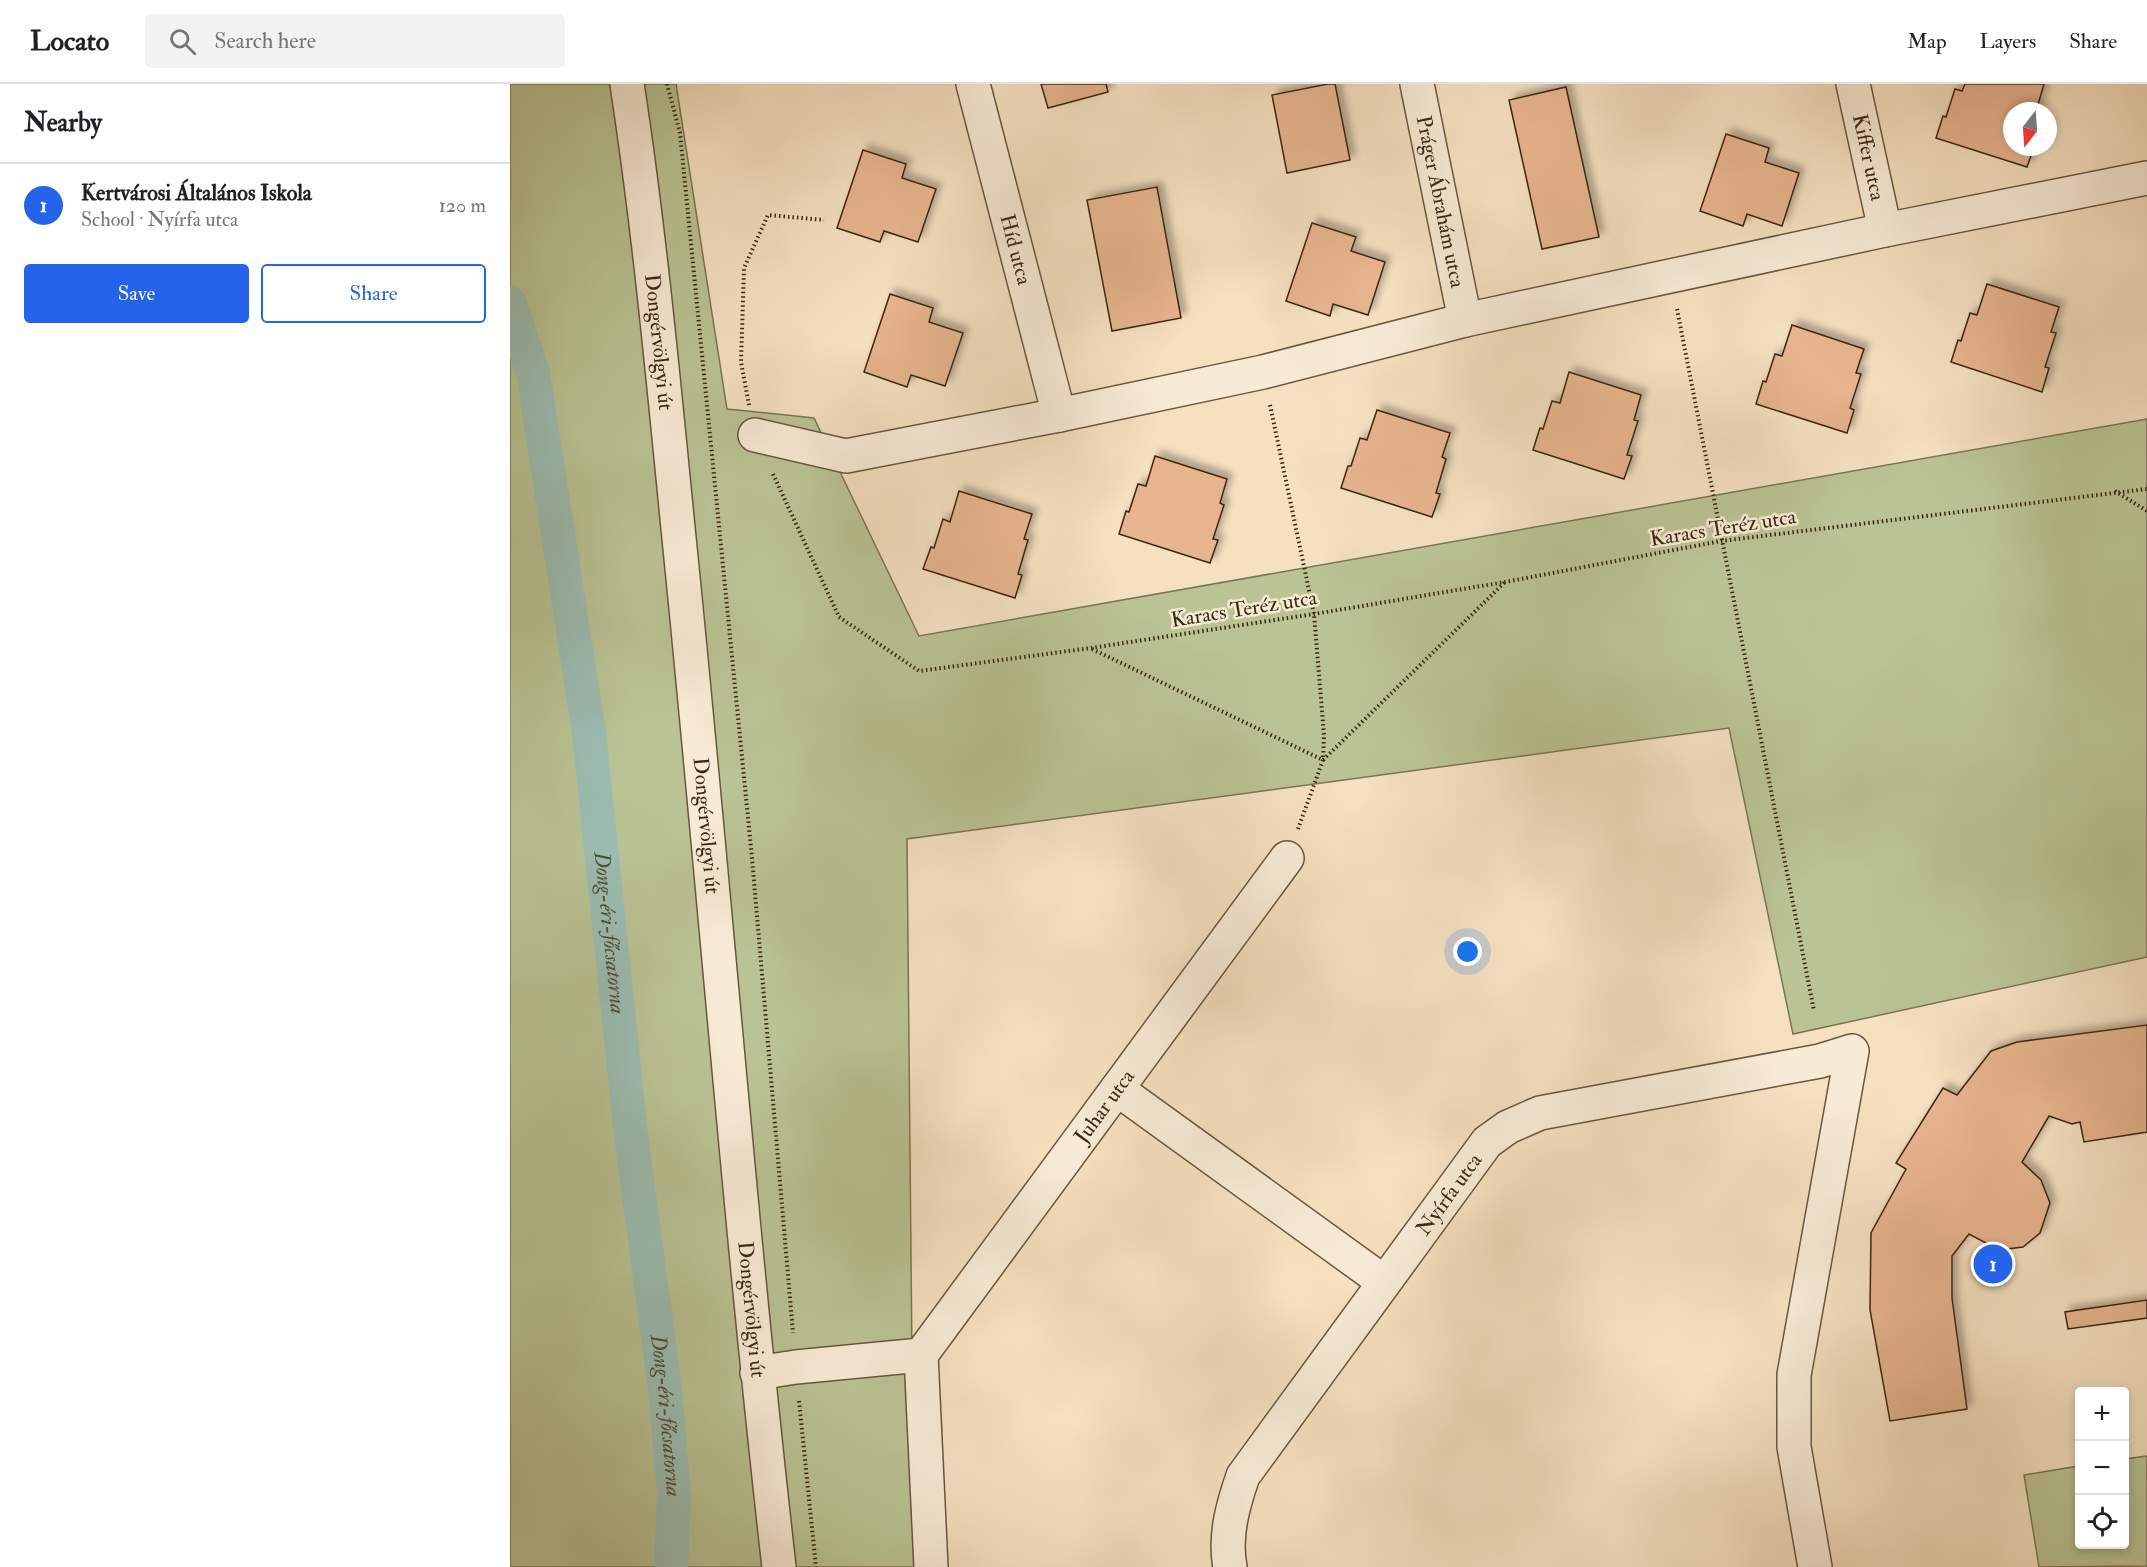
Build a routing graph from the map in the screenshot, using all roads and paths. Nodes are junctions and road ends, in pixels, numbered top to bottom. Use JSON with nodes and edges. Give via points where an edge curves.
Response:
{"nodes":[{"id":1,"x":627,"y":84,"type":"edge"},
{"id":2,"x":667,"y":84,"type":"edge"},
{"id":3,"x":973,"y":84,"type":"edge"},
{"id":4,"x":1417,"y":84,"type":"edge"},
{"id":5,"x":1853,"y":84,"type":"edge"},
{"id":6,"x":2147,"y":178,"type":"edge"},
{"id":7,"x":824,"y":220,"type":"dead end"},
{"id":8,"x":1885,"y":230,"type":"junction"},
{"id":9,"x":1671,"y":276,"type":"junction"},
{"id":10,"x":1465,"y":320,"type":"junction"},
{"id":11,"x":1263,"y":372,"type":"junction"},
{"id":12,"x":1059,"y":415,"type":"junction"},
{"id":13,"x":755,"y":435,"type":"junction"},
{"id":14,"x":2147,"y":489,"type":"edge"},
{"id":15,"x":2115,"y":491,"type":"junction"},
{"id":16,"x":2147,"y":511,"type":"edge"},
{"id":17,"x":1721,"y":540,"type":"junction"},
{"id":18,"x":1505,"y":582,"type":"junction"},
{"id":19,"x":1314,"y":614,"type":"junction"},
{"id":20,"x":1091,"y":648,"type":"junction"},
{"id":21,"x":1323,"y":760,"type":"junction"},
{"id":22,"x":1287,"y":858,"type":"joint"},
{"id":23,"x":1814,"y":1011,"type":"dead end"},
{"id":24,"x":1117,"y":1089,"type":"junction"},
{"id":25,"x":1384,"y":1282,"type":"junction"},
{"id":26,"x":921,"y":1355,"type":"junction"},
{"id":27,"x":796,"y":1367,"type":"junction"},
{"id":28,"x":757,"y":1373,"type":"junction"},
{"id":29,"x":779,"y":1567,"type":"edge"},
{"id":30,"x":816,"y":1567,"type":"edge"},
{"id":31,"x":931,"y":1567,"type":"edge"},
{"id":32,"x":1230,"y":1567,"type":"edge"},
{"id":33,"x":1815,"y":1567,"type":"edge"}],
"edges":[{"from":1,"to":28,"type":"street","name":"Dongérvölgyi út","via":[[680,549]]},
{"from":2,"to":27,"type":"path","via":[[680,133],[752,858]]},
{"from":3,"to":12,"type":"street","name":"Híd utca"},
{"from":4,"to":10,"type":"street","name":"Práger Ábrahám utca"},
{"from":5,"to":8,"type":"street","name":"Kiffer utca"},
{"from":6,"to":8,"type":"street"},
{"from":7,"to":13,"type":"path","name":"Karacs Teréz utca","via":[[768,215],[744,268],[741,362]]},
{"from":8,"to":9,"type":"street"},
{"from":9,"to":10,"type":"street"},
{"from":9,"to":17,"type":"path"},
{"from":10,"to":11,"type":"street"},
{"from":11,"to":12,"type":"street"},
{"from":11,"to":19,"type":"path"},
{"from":12,"to":13,"type":"street","via":[[846,456]]},
{"from":13,"to":20,"type":"path","name":"Karacs Teréz utca","via":[[839,617],[919,671]]},
{"from":14,"to":15,"type":"path","name":"Karacs Teréz utca"},
{"from":15,"to":16,"type":"path"},
{"from":15,"to":17,"type":"path","name":"Karacs Teréz utca"},
{"from":17,"to":18,"type":"path","name":"Karacs Teréz utca"},
{"from":17,"to":23,"type":"path"},
{"from":18,"to":19,"type":"path","name":"Karacs Teréz utca"},
{"from":18,"to":21,"type":"path"},
{"from":19,"to":20,"type":"path","name":"Karacs Teréz utca"},
{"from":19,"to":21,"type":"path"},
{"from":20,"to":21,"type":"path"},
{"from":21,"to":22,"type":"path"},
{"from":22,"to":24,"type":"street","name":"Juhar utca"},
{"from":24,"to":25,"type":"street"},
{"from":24,"to":26,"type":"street","name":"Juhar utca"},
{"from":25,"to":32,"type":"street","name":"Nyírfa utca","via":[[1243,1476],[1229,1527]]},
{"from":25,"to":33,"type":"street","name":"Nyírfa utca","via":[[1487,1142],[1508,1127],[1540,1113],[1820,1061],[1852,1051],[1794,1375],[1794,1447]]},
{"from":26,"to":27,"type":"street"},
{"from":26,"to":31,"type":"street"},
{"from":27,"to":28,"type":"street"},
{"from":27,"to":30,"type":"path"},
{"from":28,"to":29,"type":"street","name":"Dongérvölgyi út"}]}
